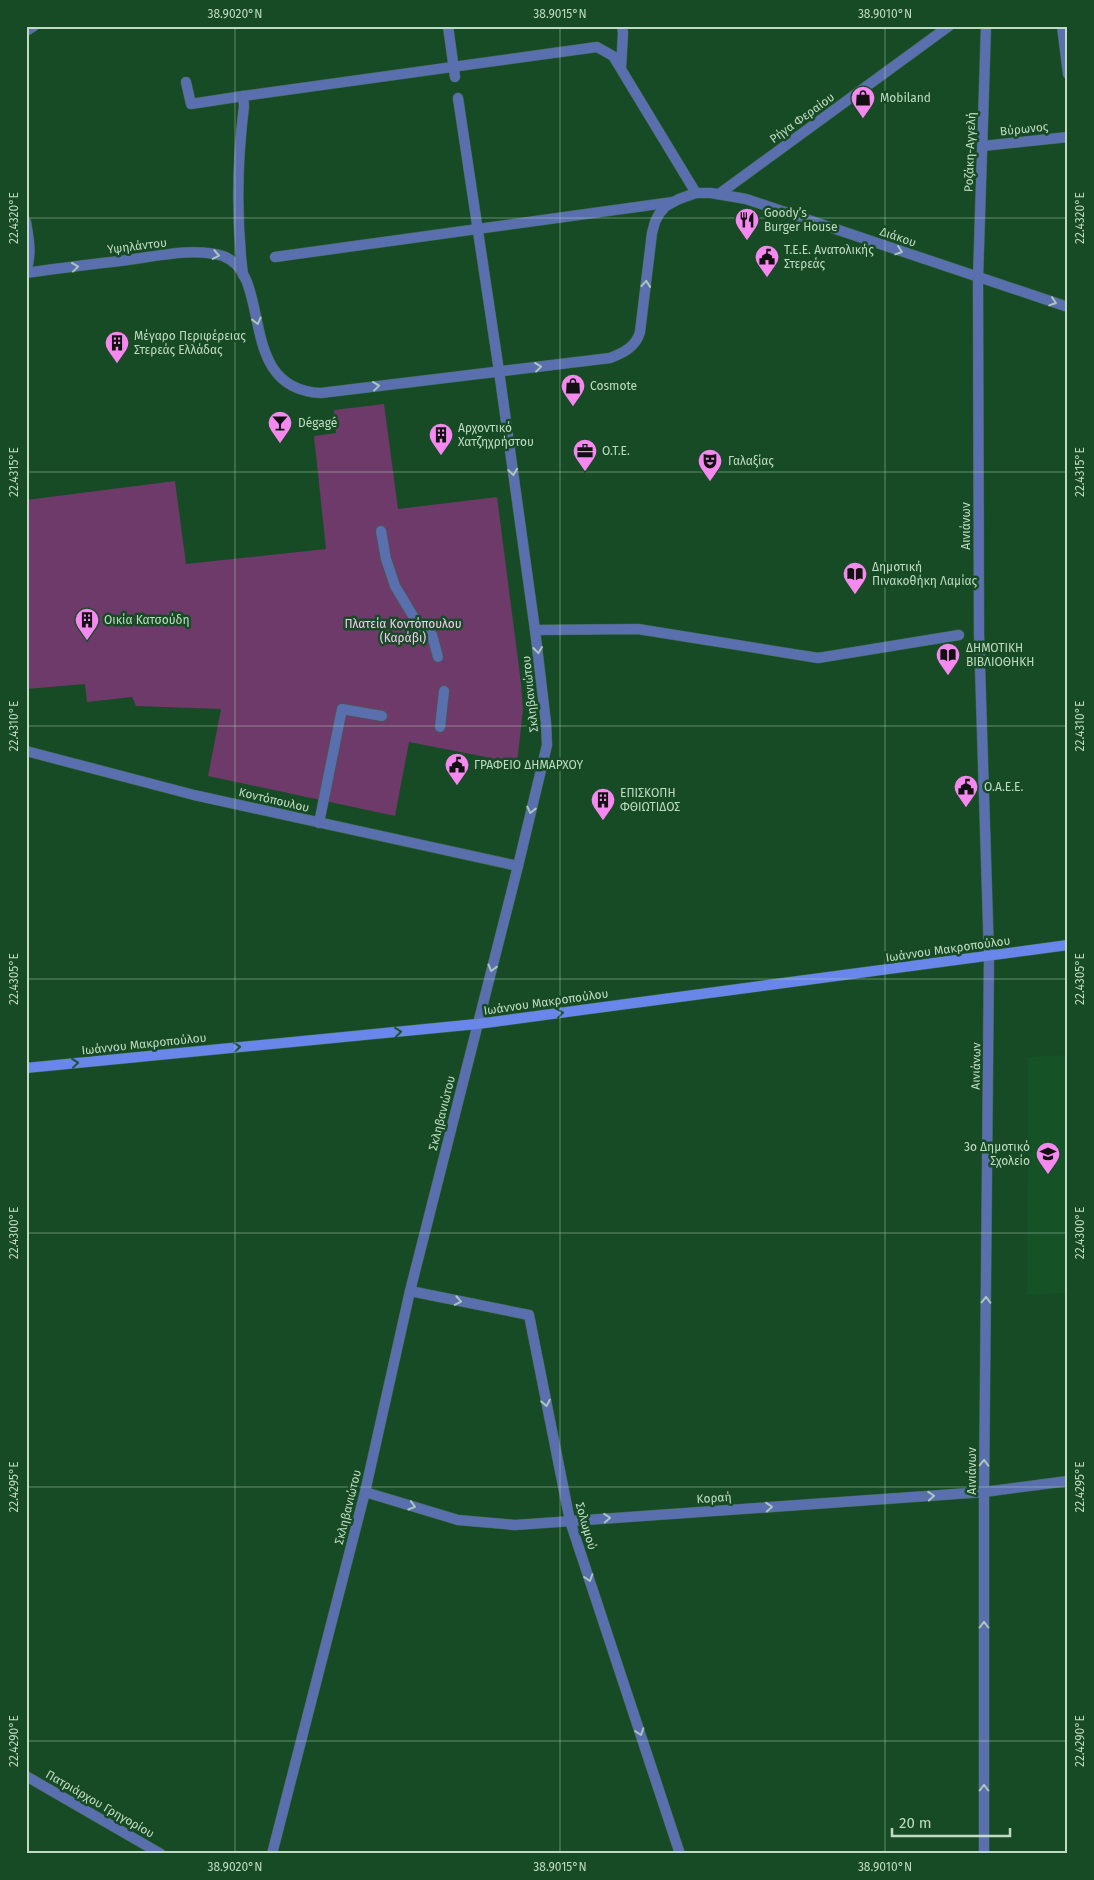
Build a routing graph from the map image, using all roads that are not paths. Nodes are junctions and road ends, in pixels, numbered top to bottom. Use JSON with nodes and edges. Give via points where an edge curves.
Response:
{"nodes":[{"id":1,"x":34,"y":26,"type":"edge"},
{"id":2,"x":448,"y":26,"type":"edge"},
{"id":3,"x":622,"y":26,"type":"edge"},
{"id":4,"x":949,"y":26,"type":"edge"},
{"id":5,"x":986,"y":26,"type":"edge"},
{"id":6,"x":1062,"y":26,"type":"edge"},
{"id":7,"x":26,"y":31,"type":"edge"},
{"id":8,"x":621,"y":68,"type":"junction"},
{"id":9,"x":455,"y":72,"type":"junction"},
{"id":10,"x":1068,"y":74,"type":"edge"},
{"id":11,"x":186,"y":82,"type":"dead end"},
{"id":12,"x":243,"y":96,"type":"junction"},
{"id":13,"x":458,"y":98,"type":"dead end"},
{"id":14,"x":1068,"y":137,"type":"edge"},
{"id":15,"x":983,"y":146,"type":"junction"},
{"id":16,"x":696,"y":193,"type":"junction"},
{"id":17,"x":719,"y":194,"type":"junction"},
{"id":18,"x":673,"y":202,"type":"junction"},
{"id":19,"x":26,"y":222,"type":"edge"},
{"id":20,"x":478,"y":229,"type":"junction"},
{"id":21,"x":275,"y":257,"type":"dead end"},
{"id":22,"x":26,"y":272,"type":"edge"},
{"id":23,"x":243,"y":275,"type":"junction"},
{"id":24,"x":978,"y":278,"type":"junction"},
{"id":25,"x":1068,"y":307,"type":"edge"},
{"id":26,"x":499,"y":371,"type":"junction"},
{"id":27,"x":380,"y":531,"type":"dead end"},
{"id":28,"x":535,"y":630,"type":"junction"},
{"id":29,"x":959,"y":635,"type":"dead end"},
{"id":30,"x":438,"y":657,"type":"dead end"},
{"id":31,"x":444,"y":691,"type":"dead end"},
{"id":32,"x":382,"y":716,"type":"dead end"},
{"id":33,"x":440,"y":727,"type":"dead end"},
{"id":34,"x":26,"y":751,"type":"edge"},
{"id":35,"x":320,"y":822,"type":"junction"},
{"id":36,"x":518,"y":866,"type":"junction"},
{"id":37,"x":1068,"y":945,"type":"edge"},
{"id":38,"x":989,"y":956,"type":"junction"},
{"id":39,"x":477,"y":1024,"type":"junction"},
{"id":40,"x":26,"y":1068,"type":"edge"},
{"id":41,"x":410,"y":1292,"type":"junction"},
{"id":42,"x":1068,"y":1482,"type":"edge"},
{"id":43,"x":365,"y":1492,"type":"junction"},
{"id":44,"x":984,"y":1492,"type":"junction"},
{"id":45,"x":570,"y":1521,"type":"junction"},
{"id":46,"x":26,"y":1776,"type":"edge"},
{"id":47,"x":162,"y":1854,"type":"edge"},
{"id":48,"x":272,"y":1854,"type":"edge"},
{"id":49,"x":680,"y":1854,"type":"edge"},
{"id":50,"x":984,"y":1854,"type":"edge"}],
"edges":[{"from":1,"to":7,"type":"street"},
{"from":2,"to":9,"type":"street"},
{"from":3,"to":8,"type":"street"},
{"from":4,"to":17,"type":"street","name":"Ρήγα Φεραίου"},
{"from":5,"to":15,"type":"street","name":"Ροζάκη-Αγγελή"},
{"from":6,"to":10,"type":"street"},
{"from":8,"to":9,"type":"street","via":[[613,56],[598,47]]},
{"from":8,"to":16,"type":"street"},
{"from":9,"to":12,"type":"street"},
{"from":11,"to":12,"type":"street","via":[[191,104]]},
{"from":12,"to":23,"type":"street","via":[[238,170]]},
{"from":13,"to":20,"type":"street","name":"Σκληβανιώτου"},
{"from":14,"to":15,"type":"street","name":"Βύρωνος"},
{"from":15,"to":24,"type":"street","name":"Ροζάκη-Αγγελή"},
{"from":16,"to":17,"type":"street","name":"Διάκου"},
{"from":16,"to":18,"type":"street"},
{"from":17,"to":24,"type":"street","name":"Διάκου","one_way":true,"via":[[746,199]]},
{"from":18,"to":20,"type":"street"},
{"from":26,"to":18,"type":"street","one_way":true,"via":[[610,358],[634,344],[642,327],[655,222]]},
{"from":19,"to":22,"type":"street","via":[[30,262]]},
{"from":20,"to":21,"type":"street"},
{"from":20,"to":26,"type":"street","name":"Σκληβανιώτου"},
{"from":22,"to":23,"type":"street","name":"Υψηλάντου","one_way":true,"via":[[181,253],[224,257]]},
{"from":23,"to":26,"type":"street","one_way":true,"via":[[263,346],[275,372],[293,388],[321,393]]},
{"from":24,"to":25,"type":"street","name":"Διάκου","one_way":true},
{"from":24,"to":38,"type":"street","name":"Αινιάνων","via":[[979,634]]},
{"from":26,"to":28,"type":"street","name":"Σκληβανιώτου","one_way":true},
{"from":27,"to":30,"type":"street","via":[[395,586],[420,626],[432,635]]},
{"from":28,"to":29,"type":"street","via":[[638,629],[818,658]]},
{"from":28,"to":36,"type":"street","name":"Σκληβανιώτου","one_way":true,"via":[[547,745]]},
{"from":31,"to":33,"type":"street"},
{"from":32,"to":35,"type":"street","via":[[342,709]]},
{"from":34,"to":35,"type":"street","name":"Κοντόπουλου","via":[[194,795]]},
{"from":35,"to":36,"type":"street","name":"Κοντόπουλου"},
{"from":36,"to":39,"type":"street","name":"Σκληβανιώτου","one_way":true},
{"from":37,"to":38,"type":"main road","name":"Ιωάννου Μακροπούλου"},
{"from":39,"to":38,"type":"main road","name":"Ιωάννου Μακροπούλου","one_way":true},
{"from":44,"to":38,"type":"street","name":"Αινιάνων","one_way":true},
{"from":40,"to":39,"type":"main road","name":"Ιωάννου Μακροπούλου","one_way":true},
{"from":39,"to":41,"type":"street","name":"Σκληβανιώτου"},
{"from":41,"to":43,"type":"street","name":"Σκληβανιώτου"},
{"from":41,"to":45,"type":"street","name":"Σολωμού","one_way":true,"via":[[529,1315]]},
{"from":42,"to":44,"type":"street","name":"Κοραή"},
{"from":43,"to":45,"type":"street","name":"Κοραή","one_way":true,"via":[[458,1520],[515,1525]]},
{"from":43,"to":48,"type":"street","name":"Σκληβανιώτου"},
{"from":45,"to":44,"type":"street","name":"Κοραή","one_way":true},
{"from":50,"to":44,"type":"street","name":"Αινιάνων","one_way":true},
{"from":45,"to":49,"type":"street","name":"Σολωμού","one_way":true},
{"from":46,"to":47,"type":"street","name":"Πατριάρχου Γρηγορίου"}]}
